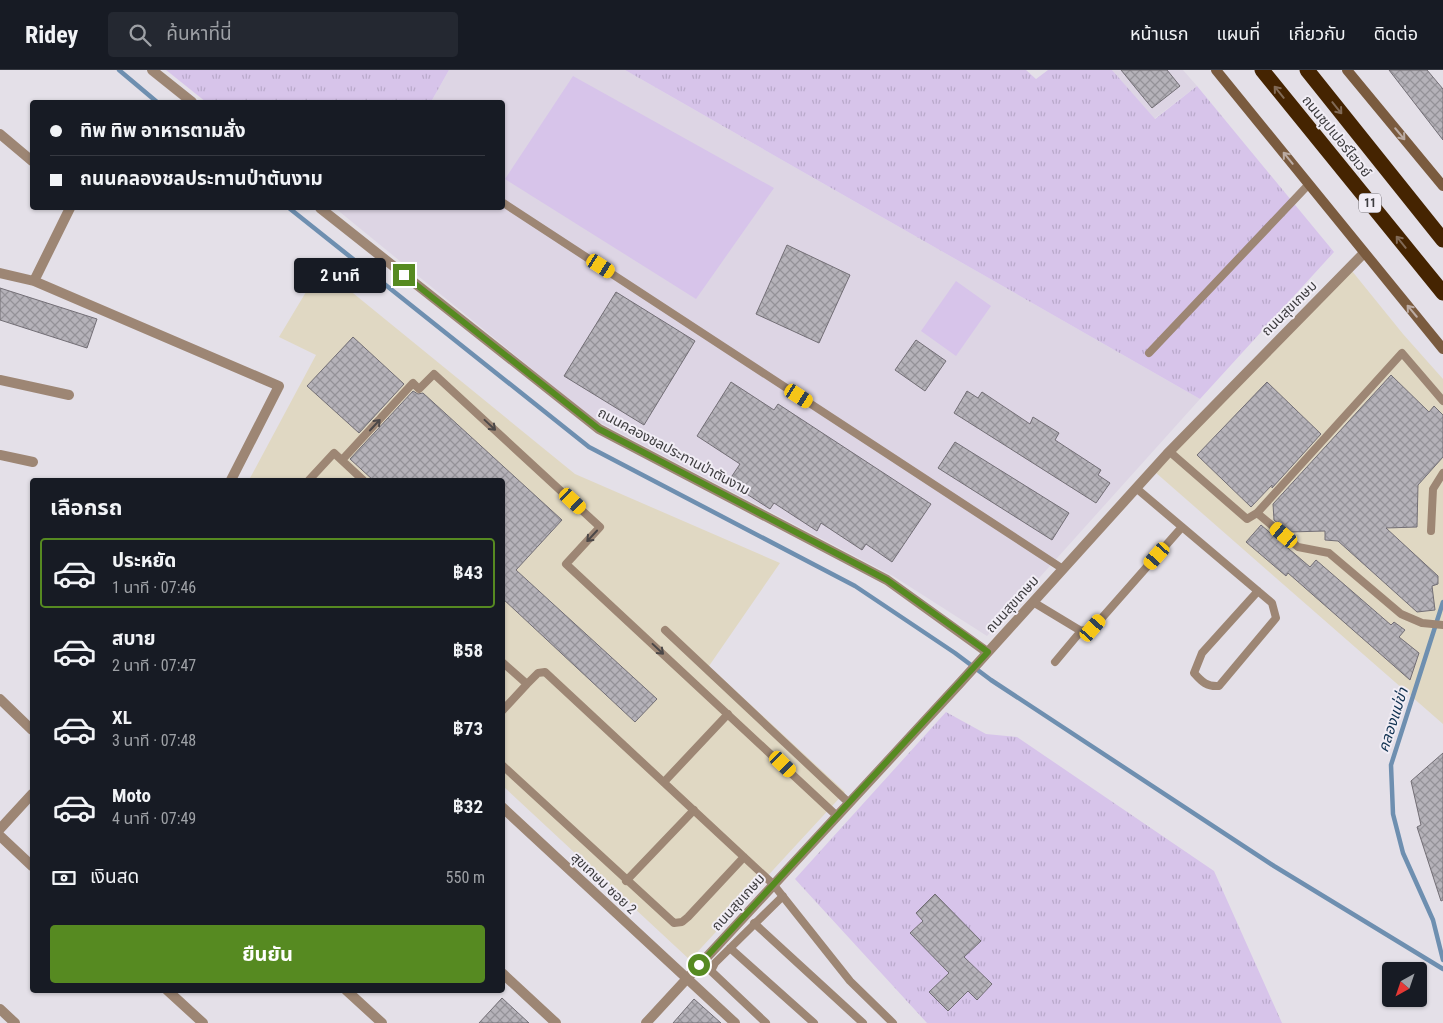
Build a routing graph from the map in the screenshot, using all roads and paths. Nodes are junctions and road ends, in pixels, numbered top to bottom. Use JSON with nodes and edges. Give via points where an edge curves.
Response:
{"nodes":[{"id":1,"x":152,"y":70,"type":"edge"},
{"id":2,"x":1216,"y":70,"type":"edge"},
{"id":3,"x":1262,"y":70,"type":"edge"},
{"id":4,"x":1307,"y":70,"type":"edge"},
{"id":5,"x":1347,"y":70,"type":"edge"},
{"id":6,"x":190,"y":100,"type":"edge"},
{"id":7,"x":0,"y":134,"type":"edge"},
{"id":8,"x":30,"y":159,"type":"edge"},
{"id":9,"x":1309,"y":184,"type":"junction"},
{"id":10,"x":1443,"y":186,"type":"edge"},
{"id":11,"x":505,"y":204,"type":"edge"},
{"id":12,"x":69,"y":210,"type":"edge"},
{"id":13,"x":323,"y":210,"type":"edge"},
{"id":14,"x":1443,"y":240,"type":"edge"},
{"id":15,"x":1364,"y":253,"type":"junction"},
{"id":16,"x":0,"y":273,"type":"edge"},
{"id":17,"x":34,"y":281,"type":"junction"},
{"id":18,"x":1443,"y":294,"type":"edge"},
{"id":19,"x":1443,"y":349,"type":"edge"},
{"id":20,"x":1150,"y":353,"type":"dead end"},
{"id":21,"x":0,"y":380,"type":"edge"},
{"id":22,"x":69,"y":395,"type":"dead end"},
{"id":23,"x":1443,"y":401,"type":"edge"},
{"id":24,"x":1170,"y":452,"type":"junction"},
{"id":25,"x":0,"y":455,"type":"edge"},
{"id":26,"x":342,"y":460,"type":"junction"},
{"id":27,"x":33,"y":462,"type":"dead end"},
{"id":28,"x":1443,"y":472,"type":"edge"},
{"id":29,"x":232,"y":478,"type":"edge"},
{"id":30,"x":311,"y":478,"type":"edge"},
{"id":31,"x":361,"y":478,"type":"edge"},
{"id":32,"x":1136,"y":488,"type":"junction"},
{"id":33,"x":1256,"y":513,"type":"junction"},
{"id":34,"x":1182,"y":527,"type":"junction"},
{"id":35,"x":1431,"y":531,"type":"dead end"},
{"id":36,"x":1063,"y":569,"type":"junction"},
{"id":37,"x":1258,"y":591,"type":"junction"},
{"id":38,"x":1033,"y":602,"type":"junction"},
{"id":39,"x":1443,"y":625,"type":"edge"},
{"id":40,"x":666,"y":630,"type":"dead end"},
{"id":41,"x":1080,"y":631,"type":"junction"},
{"id":42,"x":988,"y":652,"type":"junction"},
{"id":43,"x":1055,"y":662,"type":"dead end"},
{"id":44,"x":505,"y":665,"type":"edge"},
{"id":45,"x":527,"y":684,"type":"junction"},
{"id":46,"x":0,"y":699,"type":"edge"},
{"id":47,"x":505,"y":708,"type":"edge"},
{"id":48,"x":728,"y":714,"type":"junction"},
{"id":49,"x":30,"y":728,"type":"edge"},
{"id":50,"x":505,"y":768,"type":"edge"},
{"id":51,"x":664,"y":782,"type":"junction"},
{"id":52,"x":30,"y":796,"type":"edge"},
{"id":53,"x":849,"y":803,"type":"junction"},
{"id":54,"x":694,"y":810,"type":"junction"},
{"id":55,"x":505,"y":811,"type":"edge"},
{"id":56,"x":837,"y":816,"type":"junction"},
{"id":57,"x":0,"y":829,"type":"edge"},
{"id":58,"x":0,"y":836,"type":"edge"},
{"id":59,"x":744,"y":857,"type":"junction"},
{"id":60,"x":30,"y":864,"type":"edge"},
{"id":61,"x":626,"y":881,"type":"junction"},
{"id":62,"x":773,"y":884,"type":"junction"},
{"id":63,"x":783,"y":896,"type":"junction"},
{"id":64,"x":754,"y":923,"type":"junction"},
{"id":65,"x":730,"y":948,"type":"junction"},
{"id":66,"x":505,"y":976,"type":"edge"},
{"id":67,"x":687,"y":979,"type":"junction"},
{"id":68,"x":170,"y":993,"type":"edge"},
{"id":69,"x":349,"y":993,"type":"edge"},
{"id":70,"x":0,"y":1010,"type":"edge"},
{"id":71,"x":15,"y":1023,"type":"edge"},
{"id":72,"x":203,"y":1023,"type":"edge"},
{"id":73,"x":382,"y":1023,"type":"edge"},
{"id":74,"x":556,"y":1023,"type":"edge"},
{"id":75,"x":646,"y":1023,"type":"edge"},
{"id":76,"x":735,"y":1023,"type":"edge"},
{"id":77,"x":766,"y":1023,"type":"edge"},
{"id":78,"x":814,"y":1023,"type":"edge"},
{"id":79,"x":863,"y":1023,"type":"edge"},
{"id":80,"x":893,"y":1023,"type":"edge"}],
"edges":[{"from":1,"to":6,"type":"street"},
{"from":9,"to":2,"type":"main road","one_way":true},
{"from":18,"to":3,"type":"highway","name":"ถนนซุปเปอร์ไฮเวย์","number":"11","one_way":true},
{"from":4,"to":14,"type":"highway","name":"ถนนซุปเปอร์ไฮเวย์","number":"11","one_way":true},
{"from":5,"to":10,"type":"main road","one_way":true},
{"from":7,"to":8,"type":"street"},
{"from":9,"to":15,"type":"main road"},
{"from":9,"to":20,"type":"lane"},
{"from":11,"to":36,"type":"lane"},
{"from":12,"to":17,"type":"street"},
{"from":13,"to":42,"type":"street","name":"ถนนคลองชลประทานป่าตันงาม","via":[[599,429],[887,580]]},
{"from":19,"to":15,"type":"main road","one_way":true},
{"from":15,"to":24,"type":"street","name":"ถนนสุขเกษม"},
{"from":16,"to":17,"type":"street"},
{"from":17,"to":29,"type":"street","via":[[279,386]]},
{"from":21,"to":22,"type":"street"},
{"from":23,"to":33,"type":"lane","via":[[1402,353]]},
{"from":24,"to":32,"type":"street","name":"ถนนสุขเกษม"},
{"from":24,"to":33,"type":"lane","via":[[1247,519]]},
{"from":25,"to":27,"type":"street"},
{"from":26,"to":30,"type":"lane","via":[[334,453]]},
{"from":26,"to":31,"type":"lane"},
{"from":26,"to":48,"type":"lane","one_way":true,"via":[[413,384],[419,389],[434,374],[600,527],[566,564]]},
{"from":28,"to":35,"type":"lane","via":[[1433,489]]},
{"from":32,"to":34,"type":"lane"},
{"from":32,"to":36,"type":"street","name":"ถนนสุขเกษม"},
{"from":33,"to":39,"type":"lane","via":[[1298,547],[1329,553],[1401,614],[1422,623]]},
{"from":34,"to":37,"type":"lane"},
{"from":34,"to":41,"type":"lane","via":[[1093,628]]},
{"from":36,"to":38,"type":"street","name":"ถนนสุขเกษม"},
{"from":37,"to":37,"type":"lane","via":[[1202,653],[1194,673],[1204,684],[1219,686],[1276,618],[1272,603]]},
{"from":38,"to":41,"type":"lane"},
{"from":38,"to":42,"type":"street","name":"ถนนสุขเกษม"},
{"from":40,"to":53,"type":"lane"},
{"from":41,"to":43,"type":"lane"},
{"from":42,"to":53,"type":"street","name":"ถนนสุขเกษม"},
{"from":44,"to":45,"type":"lane"},
{"from":45,"to":47,"type":"lane"},
{"from":45,"to":51,"type":"lane","via":[[538,672],[545,672]]},
{"from":46,"to":49,"type":"street"},
{"from":48,"to":51,"type":"lane"},
{"from":48,"to":56,"type":"lane"},
{"from":50,"to":61,"type":"lane"},
{"from":51,"to":54,"type":"lane"},
{"from":52,"to":57,"type":"street"},
{"from":53,"to":56,"type":"street","name":"ถนนสุขเกษม"},
{"from":54,"to":59,"type":"lane"},
{"from":54,"to":61,"type":"lane"},
{"from":55,"to":67,"type":"street","name":"สุขเกษม ซอย 2"},
{"from":56,"to":62,"type":"street","name":"ถนนสุขเกษม"},
{"from":58,"to":60,"type":"street"},
{"from":59,"to":61,"type":"lane","via":[[678,924],[669,921]]},
{"from":59,"to":62,"type":"lane"},
{"from":62,"to":63,"type":"lane"},
{"from":62,"to":67,"type":"street","name":"ถนนสุขเกษม"},
{"from":63,"to":64,"type":"lane"},
{"from":63,"to":80,"type":"lane","via":[[850,981]]},
{"from":64,"to":65,"type":"lane"},
{"from":64,"to":79,"type":"lane"},
{"from":65,"to":77,"type":"lane","via":[[711,972]]},
{"from":65,"to":78,"type":"lane"},
{"from":66,"to":74,"type":"street"},
{"from":67,"to":75,"type":"street","name":"ถนนสุขเกษม"},
{"from":67,"to":76,"type":"street","name":"สุขเกษม ซอย 2"},
{"from":68,"to":72,"type":"street"},
{"from":69,"to":73,"type":"street"},
{"from":70,"to":71,"type":"street"}]}
